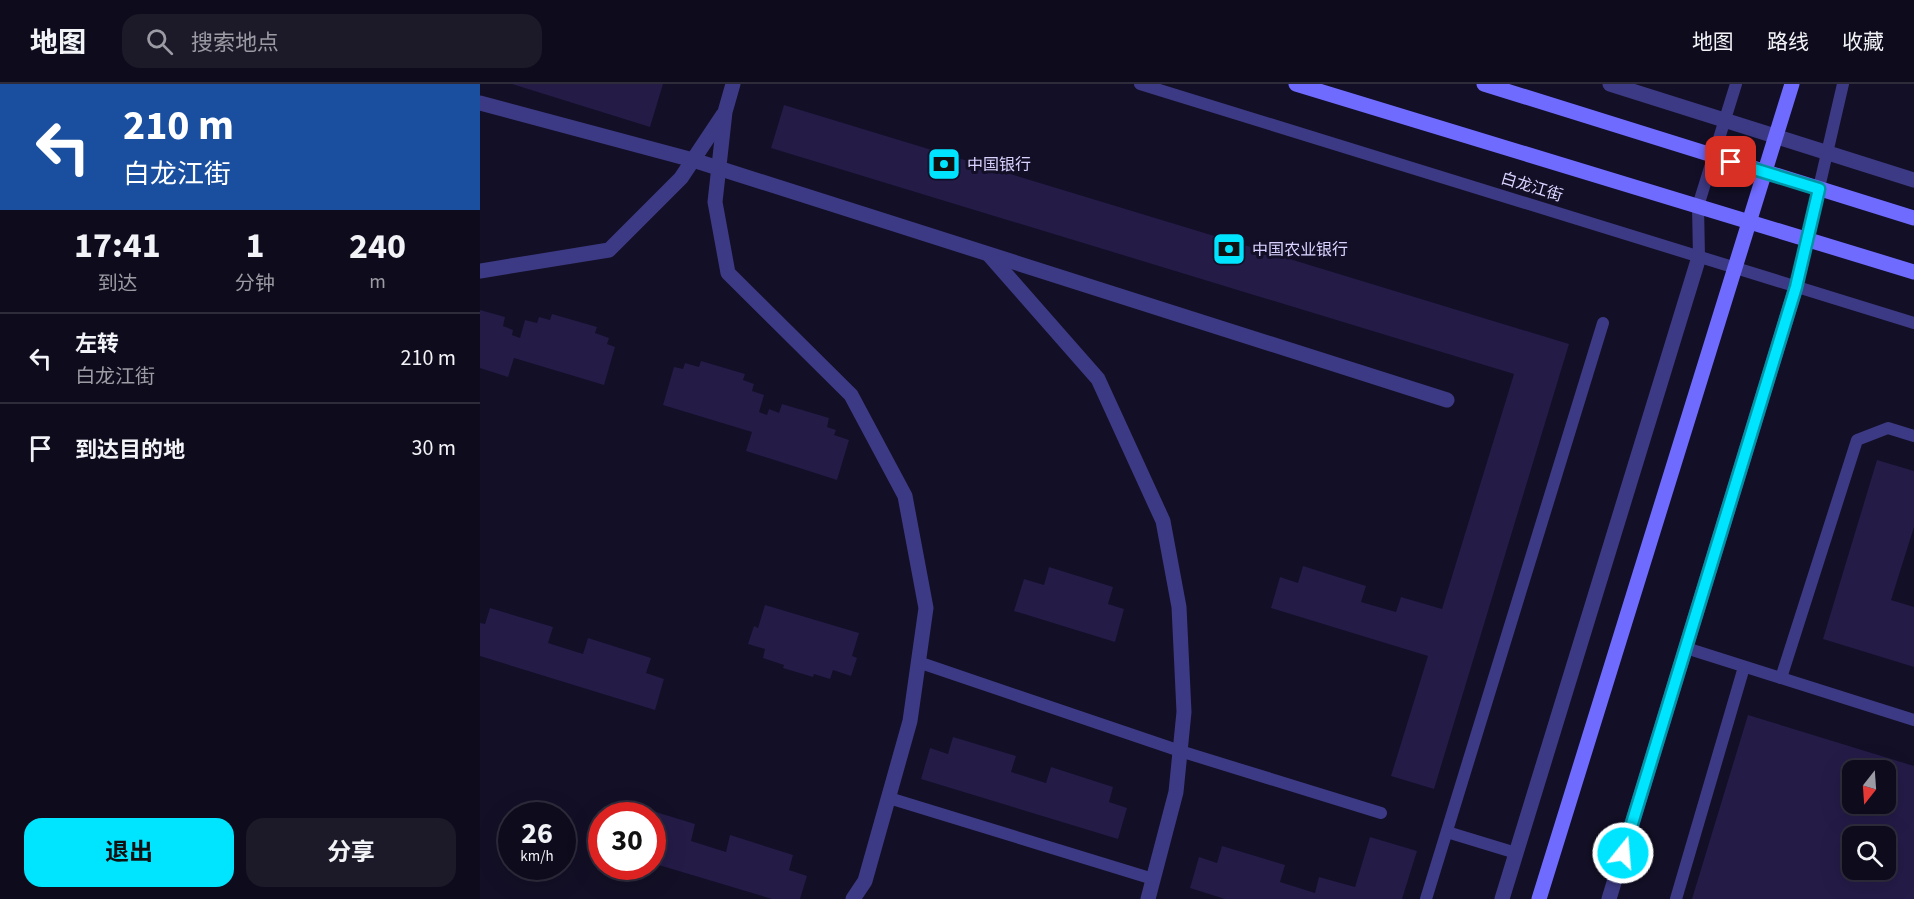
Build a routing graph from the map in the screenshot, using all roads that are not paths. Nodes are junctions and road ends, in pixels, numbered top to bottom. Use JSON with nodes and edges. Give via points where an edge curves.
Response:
{"nodes":[{"id":1,"x":733,"y":84,"type":"edge"},
{"id":2,"x":1140,"y":84,"type":"edge"},
{"id":3,"x":1296,"y":84,"type":"edge"},
{"id":4,"x":1484,"y":84,"type":"edge"},
{"id":5,"x":1610,"y":84,"type":"edge"},
{"id":6,"x":1736,"y":84,"type":"edge"},
{"id":7,"x":1792,"y":84,"type":"edge"},
{"id":8,"x":1843,"y":84,"type":"edge"},
{"id":9,"x":480,"y":103,"type":"edge"},
{"id":10,"x":725,"y":112,"type":"junction"},
{"id":11,"x":1725,"y":120,"type":"junction"},
{"id":12,"x":1776,"y":137,"type":"junction"},
{"id":13,"x":1827,"y":153,"type":"junction"},
{"id":14,"x":1714,"y":156,"type":"junction"},
{"id":15,"x":693,"y":160,"type":"junction"},
{"id":16,"x":719,"y":169,"type":"junction"},
{"id":17,"x":1765,"y":172,"type":"junction"},
{"id":18,"x":1914,"y":180,"type":"edge"},
{"id":19,"x":1819,"y":189,"type":"junction"},
{"id":20,"x":1698,"y":206,"type":"junction"},
{"id":21,"x":1914,"y":218,"type":"edge"},
{"id":22,"x":1750,"y":221,"type":"junction"},
{"id":23,"x":1807,"y":239,"type":"junction"},
{"id":24,"x":990,"y":256,"type":"junction"},
{"id":25,"x":1699,"y":256,"type":"junction"},
{"id":26,"x":1736,"y":268,"type":"junction"},
{"id":27,"x":480,"y":271,"type":"edge"},
{"id":28,"x":1914,"y":272,"type":"edge"},
{"id":29,"x":1796,"y":287,"type":"junction"},
{"id":30,"x":1603,"y":323,"type":"dead end"},
{"id":31,"x":1914,"y":323,"type":"edge"},
{"id":32,"x":1447,"y":400,"type":"dead end"},
{"id":33,"x":1914,"y":436,"type":"edge"},
{"id":34,"x":1686,"y":648,"type":"junction"},
{"id":35,"x":918,"y":662,"type":"junction"},
{"id":36,"x":1744,"y":667,"type":"junction"},
{"id":37,"x":1780,"y":678,"type":"junction"},
{"id":38,"x":1914,"y":720,"type":"edge"},
{"id":39,"x":1180,"y":751,"type":"junction"},
{"id":40,"x":888,"y":798,"type":"junction"},
{"id":41,"x":1381,"y":813,"type":"dead end"},
{"id":42,"x":1447,"y":832,"type":"junction"},
{"id":43,"x":1516,"y":854,"type":"junction"},
{"id":44,"x":1153,"y":879,"type":"junction"},
{"id":45,"x":853,"y":899,"type":"edge"},
{"id":46,"x":1148,"y":899,"type":"edge"},
{"id":47,"x":1426,"y":899,"type":"edge"},
{"id":48,"x":1502,"y":899,"type":"edge"},
{"id":49,"x":1539,"y":899,"type":"edge"},
{"id":50,"x":1609,"y":899,"type":"edge"},
{"id":51,"x":1676,"y":899,"type":"edge"}],
"edges":[{"from":1,"to":10,"type":"street"},
{"from":2,"to":25,"type":"lane","name":"白龙江街"},
{"from":3,"to":20,"type":"main road","name":"白龙江街"},
{"from":4,"to":14,"type":"main road"},
{"from":5,"to":11,"type":"street"},
{"from":6,"to":11,"type":"lane"},
{"from":7,"to":12,"type":"main road"},
{"from":8,"to":13,"type":"lane"},
{"from":9,"to":15,"type":"street"},
{"from":10,"to":15,"type":"street"},
{"from":10,"to":16,"type":"street"},
{"from":11,"to":12,"type":"street"},
{"from":11,"to":14,"type":"lane"},
{"from":12,"to":13,"type":"street"},
{"from":12,"to":17,"type":"main road"},
{"from":13,"to":18,"type":"street"},
{"from":13,"to":19,"type":"lane"},
{"from":14,"to":17,"type":"main road"},
{"from":14,"to":20,"type":"lane"},
{"from":15,"to":16,"type":"street"},
{"from":15,"to":27,"type":"street","via":[[681,178],[609,250]]},
{"from":16,"to":24,"type":"street"},
{"from":16,"to":35,"type":"street","via":[[715,202],[728,273],[851,395],[905,496],[926,608]]},
{"from":17,"to":19,"type":"main road"},
{"from":17,"to":22,"type":"main road"},
{"from":19,"to":21,"type":"main road"},
{"from":19,"to":23,"type":"lane"},
{"from":20,"to":22,"type":"main road","name":"白龙江街"},
{"from":20,"to":25,"type":"lane"},
{"from":22,"to":23,"type":"main road","name":"白龙江街"},
{"from":22,"to":26,"type":"main road"},
{"from":23,"to":28,"type":"main road","name":"白龙江街"},
{"from":23,"to":29,"type":"lane"},
{"from":24,"to":32,"type":"street"},
{"from":24,"to":39,"type":"street","via":[[1098,380],[1163,521],[1179,607],[1184,712]]},
{"from":25,"to":26,"type":"lane","name":"白龙江街"},
{"from":25,"to":43,"type":"street"},
{"from":26,"to":29,"type":"lane","name":"白龙江街"},
{"from":26,"to":49,"type":"main road"},
{"from":29,"to":31,"type":"lane","name":"白龙江街"},
{"from":29,"to":34,"type":"street"},
{"from":30,"to":42,"type":"lane"},
{"from":33,"to":37,"type":"lane","via":[[1888,428],[1857,440]]},
{"from":34,"to":36,"type":"lane"},
{"from":34,"to":50,"type":"street"},
{"from":35,"to":39,"type":"lane"},
{"from":35,"to":40,"type":"street","via":[[910,721]]},
{"from":36,"to":37,"type":"lane"},
{"from":36,"to":51,"type":"lane"},
{"from":37,"to":38,"type":"lane"},
{"from":39,"to":41,"type":"lane"},
{"from":39,"to":44,"type":"street","via":[[1176,792]]},
{"from":40,"to":44,"type":"lane"},
{"from":40,"to":45,"type":"street","via":[[865,881]]},
{"from":42,"to":43,"type":"lane"},
{"from":42,"to":47,"type":"lane"},
{"from":43,"to":48,"type":"street"},
{"from":44,"to":46,"type":"street"}]}
